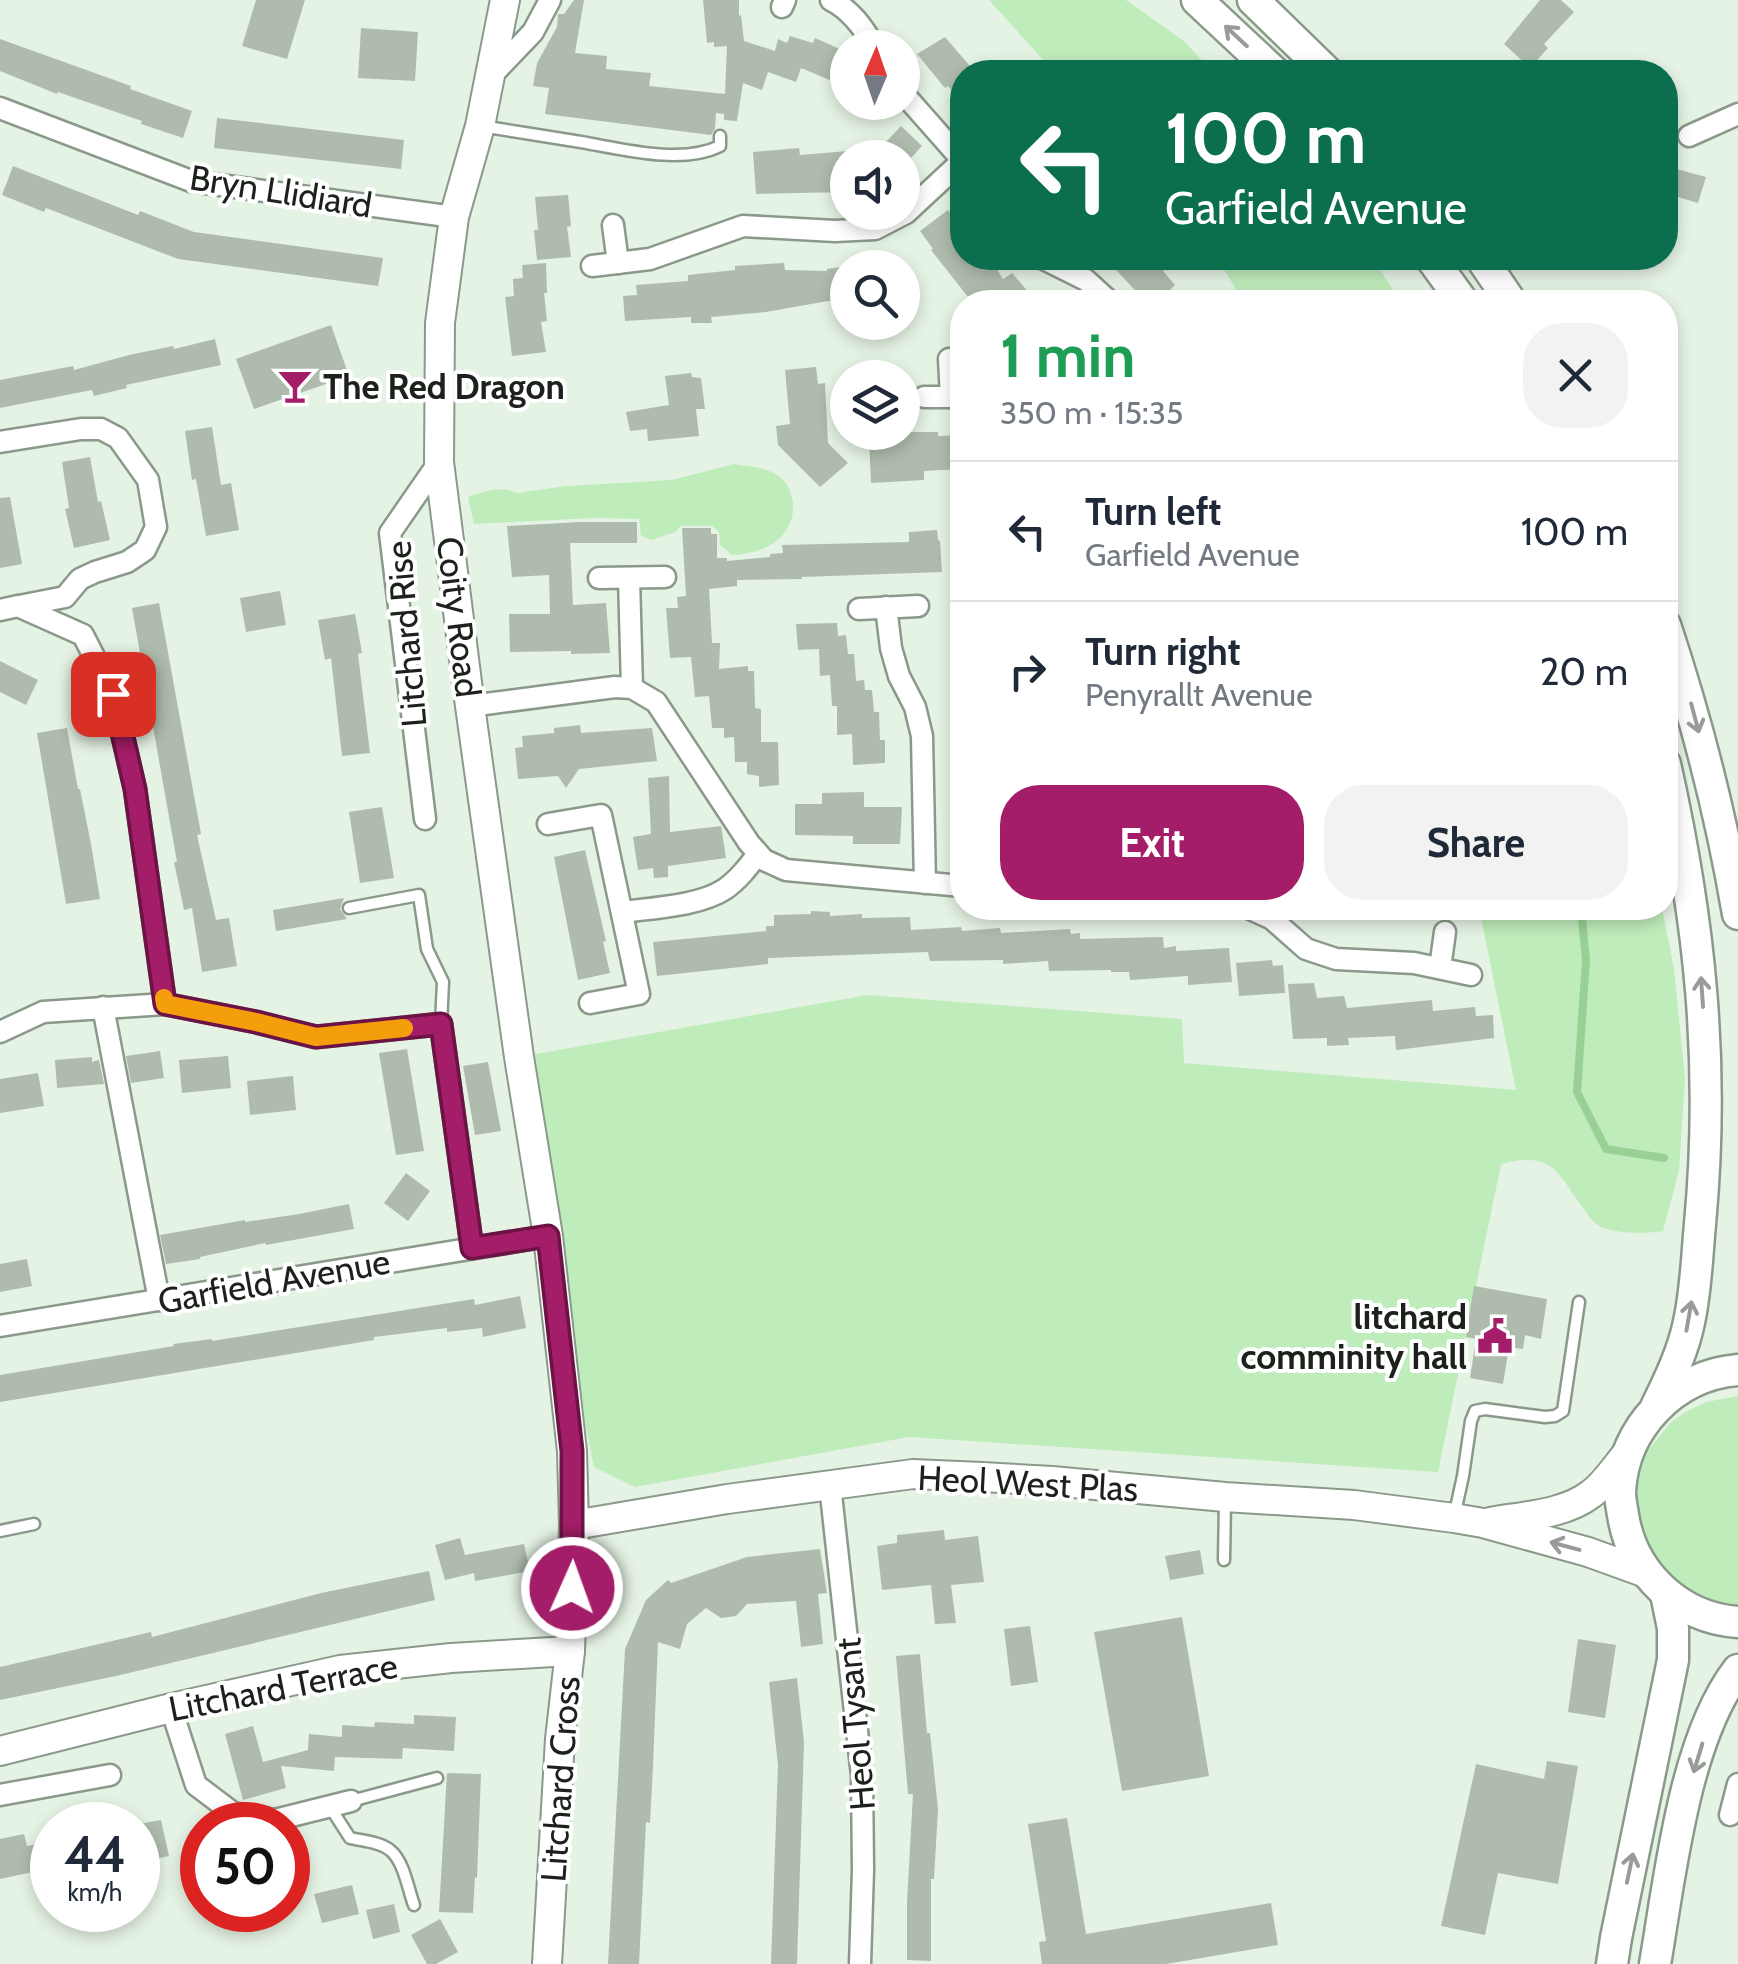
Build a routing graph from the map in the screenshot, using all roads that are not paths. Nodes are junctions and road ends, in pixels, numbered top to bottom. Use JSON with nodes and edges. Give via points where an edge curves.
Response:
{"nodes":[{"id":1,"x":505,"y":0,"type":"edge"},
{"id":2,"x":550,"y":0,"type":"edge"},
{"id":3,"x":831,"y":0,"type":"edge"},
{"id":4,"x":1197,"y":0,"type":"edge"},
{"id":5,"x":1253,"y":0,"type":"edge"},
{"id":6,"x":866,"y":30,"type":"edge"},
{"id":7,"x":1261,"y":60,"type":"edge"},
{"id":8,"x":1315,"y":60,"type":"edge"},
{"id":9,"x":489,"y":78,"type":"junction"},
{"id":10,"x":0,"y":108,"type":"edge"},
{"id":11,"x":920,"y":112,"type":"edge"},
{"id":12,"x":1738,"y":114,"type":"edge"},
{"id":13,"x":480,"y":126,"type":"junction"},
{"id":14,"x":720,"y":136,"type":"dead end"},
{"id":15,"x":1689,"y":136,"type":"dead end"},
{"id":16,"x":950,"y":146,"type":"edge"},
{"id":17,"x":950,"y":171,"type":"edge"},
{"id":18,"x":454,"y":217,"type":"junction"},
{"id":19,"x":613,"y":225,"type":"dead end"},
{"id":20,"x":618,"y":263,"type":"junction"},
{"id":21,"x":592,"y":266,"type":"dead end"},
{"id":22,"x":1066,"y":270,"type":"edge"},
{"id":23,"x":1097,"y":290,"type":"edge"},
{"id":24,"x":949,"y":360,"type":"dead end"},
{"id":25,"x":950,"y":365,"type":"edge"},
{"id":26,"x":924,"y":397,"type":"dead end"},
{"id":27,"x":950,"y":397,"type":"edge"},
{"id":28,"x":0,"y":442,"type":"edge"},
{"id":29,"x":439,"y":462,"type":"junction"},
{"id":30,"x":599,"y":578,"type":"dead end"},
{"id":31,"x":629,"y":578,"type":"junction"},
{"id":32,"x":665,"y":578,"type":"dead end"},
{"id":33,"x":918,"y":606,"type":"dead end"},
{"id":34,"x":9,"y":608,"type":"edge"},
{"id":35,"x":886,"y":608,"type":"junction"},
{"id":36,"x":859,"y":609,"type":"dead end"},
{"id":37,"x":1678,"y":664,"type":"edge"},
{"id":38,"x":632,"y":688,"type":"junction"},
{"id":39,"x":470,"y":706,"type":"junction"},
{"id":40,"x":425,"y":819,"type":"dead end"},
{"id":41,"x":548,"y":824,"type":"dead end"},
{"id":42,"x":1678,"y":827,"type":"edge"},
{"id":43,"x":758,"y":854,"type":"junction"},
{"id":44,"x":925,"y":883,"type":"junction"},
{"id":45,"x":950,"y":885,"type":"edge"},
{"id":46,"x":349,"y":908,"type":"dead end"},
{"id":47,"x":622,"y":912,"type":"junction"},
{"id":48,"x":1738,"y":914,"type":"edge"},
{"id":49,"x":1273,"y":920,"type":"edge"},
{"id":50,"x":1445,"y":932,"type":"dead end"},
{"id":51,"x":1440,"y":968,"type":"junction"},
{"id":52,"x":1471,"y":975,"type":"dead end"},
{"id":53,"x":590,"y":1003,"type":"dead end"},
{"id":54,"x":165,"y":1004,"type":"junction"},
{"id":55,"x":102,"y":1008,"type":"junction"},
{"id":56,"x":441,"y":1024,"type":"junction"},
{"id":57,"x":0,"y":1032,"type":"edge"},
{"id":58,"x":548,"y":1236,"type":"junction"},
{"id":59,"x":472,"y":1248,"type":"junction"},
{"id":60,"x":160,"y":1300,"type":"junction"},
{"id":61,"x":1579,"y":1302,"type":"dead end"},
{"id":62,"x":0,"y":1326,"type":"edge"},
{"id":63,"x":1738,"y":1370,"type":"edge"},
{"id":64,"x":1656,"y":1407,"type":"junction"},
{"id":65,"x":1628,"y":1452,"type":"junction"},
{"id":66,"x":830,"y":1486,"type":"junction"},
{"id":67,"x":1224,"y":1497,"type":"junction"},
{"id":68,"x":1454,"y":1518,"type":"junction"},
{"id":69,"x":1484,"y":1523,"type":"junction"},
{"id":70,"x":34,"y":1524,"type":"dead end"},
{"id":71,"x":574,"y":1525,"type":"junction"},
{"id":72,"x":0,"y":1531,"type":"edge"},
{"id":73,"x":1224,"y":1560,"type":"dead end"},
{"id":74,"x":1656,"y":1584,"type":"junction"},
{"id":75,"x":1738,"y":1622,"type":"edge"},
{"id":76,"x":570,"y":1651,"type":"junction"},
{"id":77,"x":1738,"y":1670,"type":"edge"},
{"id":78,"x":171,"y":1708,"type":"junction"},
{"id":79,"x":0,"y":1751,"type":"edge"},
{"id":80,"x":110,"y":1775,"type":"dead end"},
{"id":81,"x":437,"y":1778,"type":"dead end"},
{"id":82,"x":0,"y":1795,"type":"edge"},
{"id":83,"x":351,"y":1800,"type":"joint"},
{"id":84,"x":329,"y":1806,"type":"junction"},
{"id":85,"x":414,"y":1904,"type":"dead end"},
{"id":86,"x":547,"y":1964,"type":"edge"},
{"id":87,"x":860,"y":1964,"type":"edge"},
{"id":88,"x":1612,"y":1964,"type":"edge"},
{"id":89,"x":1655,"y":1964,"type":"edge"}],
"edges":[{"from":1,"to":9,"type":"main road","name":"Coity Road"},
{"from":2,"to":9,"type":"street","via":[[533,32]]},
{"from":3,"to":6,"type":"street"},
{"from":7,"to":4,"type":"main road","one_way":true},
{"from":5,"to":8,"type":"main road"},
{"from":9,"to":13,"type":"main road","name":"Coity Road"},
{"from":10,"to":18,"type":"street","name":"Bryn Llidiard","via":[[191,181]]},
{"from":11,"to":16,"type":"street"},
{"from":12,"to":15,"type":"street"},
{"from":13,"to":14,"type":"lane","via":[[664,154],[709,152],[720,146]]},
{"from":13,"to":18,"type":"main road","name":"Coity Road"},
{"from":17,"to":20,"type":"street","via":[[906,213],[875,229],[743,226],[650,259]]},
{"from":18,"to":29,"type":"main road","name":"Coity Road","via":[[440,323]]},
{"from":19,"to":20,"type":"street"},
{"from":20,"to":21,"type":"street"},
{"from":22,"to":23,"type":"street"},
{"from":24,"to":25,"type":"street"},
{"from":26,"to":27,"type":"street"},
{"from":28,"to":34,"type":"street","via":[[102,429],[118,438],[148,480],[156,527],[145,550],[80,579],[65,597]]},
{"from":29,"to":39,"type":"main road","name":"Coity Road"},
{"from":29,"to":40,"type":"street","name":"Litchard Rise","via":[[390,533]]},
{"from":30,"to":31,"type":"street"},
{"from":31,"to":32,"type":"street"},
{"from":31,"to":38,"type":"street"},
{"from":33,"to":35,"type":"street"},
{"from":34,"to":54,"type":"street","via":[[84,635],[113,694],[135,789]]},
{"from":35,"to":36,"type":"street"},
{"from":35,"to":44,"type":"street","via":[[891,648],[922,736]]},
{"from":37,"to":48,"type":"main road","one_way":true,"via":[[1725,835]]},
{"from":38,"to":39,"type":"street"},
{"from":38,"to":43,"type":"street","via":[[656,702]]},
{"from":39,"to":58,"type":"main road","name":"Coity Road"},
{"from":41,"to":47,"type":"street","via":[[601,815]]},
{"from":64,"to":42,"type":"main road","one_way":true,"via":[[1690,1322],[1706,1166],[1700,966]]},
{"from":43,"to":44,"type":"street","via":[[786,870]]},
{"from":43,"to":47,"type":"street","via":[[722,892]]},
{"from":44,"to":45,"type":"street"},
{"from":46,"to":56,"type":"lane","via":[[419,895],[427,949],[443,982]]},
{"from":47,"to":53,"type":"street","via":[[639,994]]},
{"from":49,"to":51,"type":"street","via":[[1306,949],[1336,959]]},
{"from":50,"to":51,"type":"street"},
{"from":51,"to":52,"type":"street"},
{"from":54,"to":55,"type":"street"},
{"from":54,"to":56,"type":"street","via":[[316,1037]]},
{"from":55,"to":57,"type":"street","via":[[42,1012]]},
{"from":55,"to":60,"type":"street"},
{"from":56,"to":59,"type":"street"},
{"from":58,"to":59,"type":"street","name":"Garfield Avenue"},
{"from":58,"to":71,"type":"main road","name":"Litchard Cross"},
{"from":59,"to":60,"type":"street","name":"Garfield Avenue"},
{"from":60,"to":62,"type":"street","name":"Garfield Avenue"},
{"from":61,"to":68,"type":"lane","via":[[1563,1411],[1545,1417],[1475,1411]]},
{"from":63,"to":64,"type":"main road","via":[[1700,1378]]},
{"from":64,"to":65,"type":"main road"},
{"from":65,"to":69,"type":"main road","name":"Heol West Plas","via":[[1579,1501]]},
{"from":65,"to":74,"type":"main road","via":[[1620,1493],[1626,1536]]},
{"from":66,"to":67,"type":"main road","name":"Heol West Plas","via":[[913,1474]]},
{"from":66,"to":71,"type":"main road","name":"Heol West Plas"},
{"from":66,"to":87,"type":"street","name":"Heol Tysant","via":[[862,1776]]},
{"from":67,"to":68,"type":"main road","name":"Heol West Plas"},
{"from":67,"to":73,"type":"lane"},
{"from":68,"to":69,"type":"main road","name":"Heol West Plas"},
{"from":74,"to":69,"type":"main road","name":"Heol West Plas","one_way":true,"via":[[1588,1552]]},
{"from":70,"to":72,"type":"lane"},
{"from":71,"to":76,"type":"main road","name":"Litchard Cross"},
{"from":74,"to":75,"type":"main road","via":[[1692,1611]]},
{"from":88,"to":74,"type":"main road","one_way":true,"via":[[1673,1660],[1673,1628]]},
{"from":76,"to":78,"type":"main road","name":"Litchard Terrace","via":[[340,1670]]},
{"from":76,"to":86,"type":"main road","name":"Litchard Cross"},
{"from":77,"to":89,"type":"main road","one_way":true,"via":[[1699,1750]]},
{"from":78,"to":79,"type":"main road","name":"Litchard Terrace"},
{"from":78,"to":84,"type":"street","via":[[196,1785],[234,1812],[274,1820]]},
{"from":80,"to":82,"type":"street"},
{"from":81,"to":83,"type":"lane"},
{"from":83,"to":84,"type":"street"},
{"from":84,"to":85,"type":"lane","via":[[350,1838],[392,1851]]}]}
